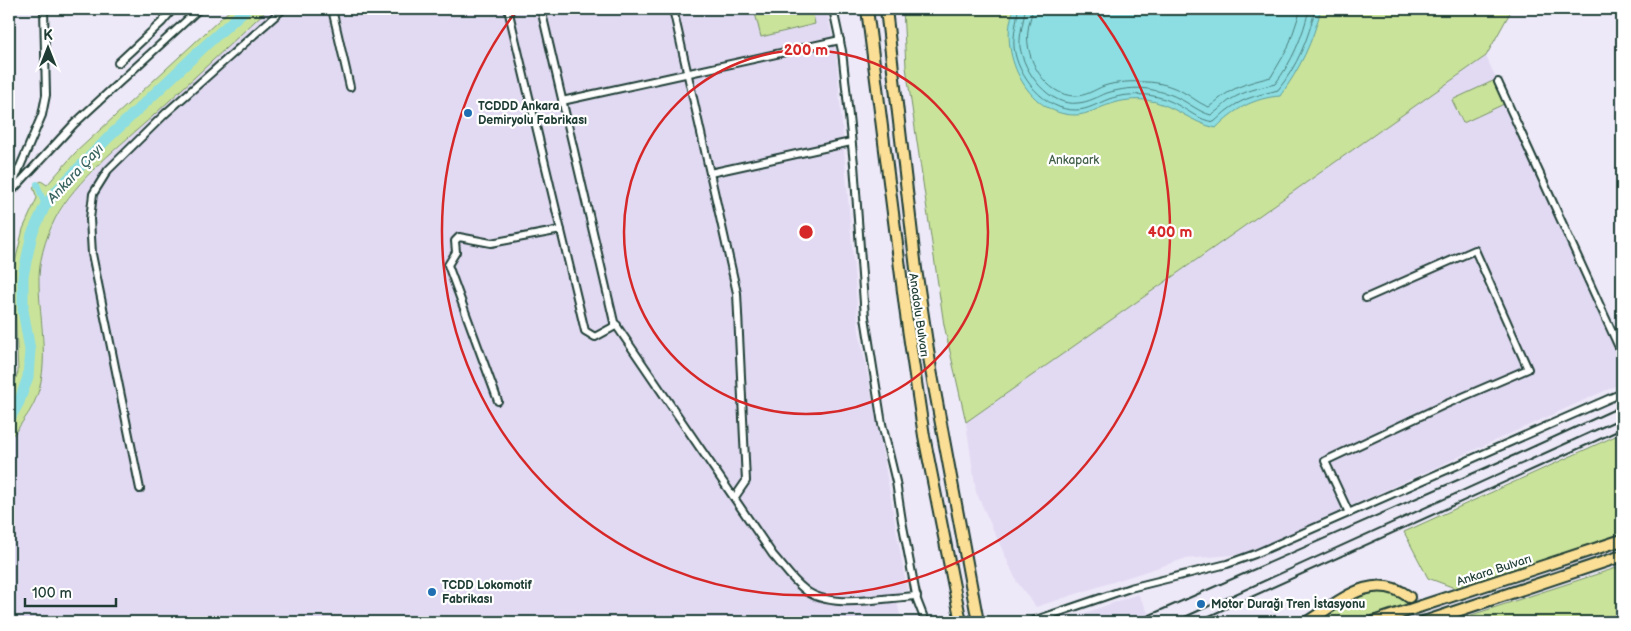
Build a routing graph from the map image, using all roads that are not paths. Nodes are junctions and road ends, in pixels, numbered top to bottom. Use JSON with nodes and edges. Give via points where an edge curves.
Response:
{"nodes":[{"id":1,"x":44,"y":9,"type":"edge"},
{"id":2,"x":173,"y":9,"type":"edge"},
{"id":3,"x":199,"y":9,"type":"edge"},
{"id":4,"x":283,"y":9,"type":"edge"},
{"id":5,"x":332,"y":9,"type":"edge"},
{"id":6,"x":508,"y":9,"type":"edge"},
{"id":7,"x":541,"y":9,"type":"edge"},
{"id":8,"x":673,"y":9,"type":"edge"},
{"id":9,"x":833,"y":9,"type":"edge"},
{"id":10,"x":867,"y":9,"type":"edge"},
{"id":11,"x":886,"y":9,"type":"edge"},
{"id":12,"x":840,"y":40,"type":"junction"},
{"id":13,"x":118,"y":63,"type":"dead end"},
{"id":14,"x":688,"y":74,"type":"junction"},
{"id":15,"x":1498,"y":82,"type":"dead end"},
{"id":16,"x":350,"y":87,"type":"dead end"},
{"id":17,"x":562,"y":101,"type":"junction"},
{"id":18,"x":851,"y":142,"type":"junction"},
{"id":19,"x":710,"y":173,"type":"junction"},
{"id":20,"x":9,"y":193,"type":"edge"},
{"id":21,"x":561,"y":230,"type":"junction"},
{"id":22,"x":1366,"y":298,"type":"dead end"},
{"id":23,"x":617,"y":325,"type":"junction"},
{"id":24,"x":1622,"y":354,"type":"edge"},
{"id":25,"x":1622,"y":392,"type":"edge"},
{"id":26,"x":498,"y":402,"type":"dead end"},
{"id":27,"x":140,"y":489,"type":"dead end"},
{"id":28,"x":734,"y":497,"type":"junction"},
{"id":29,"x":1349,"y":512,"type":"junction"},
{"id":30,"x":1622,"y":540,"type":"edge"},
{"id":31,"x":1622,"y":556,"type":"edge"},
{"id":32,"x":917,"y":596,"type":"junction"},
{"id":33,"x":1409,"y":597,"type":"tunnel mouth"},
{"id":34,"x":927,"y":622,"type":"edge"},
{"id":35,"x":961,"y":622,"type":"edge"},
{"id":36,"x":978,"y":622,"type":"edge"},
{"id":37,"x":1030,"y":622,"type":"edge"},
{"id":38,"x":1307,"y":622,"type":"edge"},
{"id":39,"x":1373,"y":622,"type":"edge"},
{"id":40,"x":1424,"y":622,"type":"edge"}],
"edges":[{"from":1,"to":20,"type":"street","via":[[46,95],[42,115]]},
{"from":2,"to":13,"type":"street"},
{"from":3,"to":20,"type":"street","via":[[74,124]]},
{"from":4,"to":27,"type":"street","via":[[147,132],[108,170],[93,194],[90,219],[92,254]]},
{"from":5,"to":16,"type":"street"},
{"from":6,"to":21,"type":"street"},
{"from":7,"to":17,"type":"street"},
{"from":8,"to":14,"type":"street"},
{"from":9,"to":12,"type":"street"},
{"from":10,"to":35,"type":"main road","name":"Anadolu Bulvarı","via":[[924,436]]},
{"from":11,"to":36,"type":"main road","name":"Anadolu Bulvarı","via":[[916,269]]},
{"from":12,"to":14,"type":"street"},
{"from":12,"to":18,"type":"street"},
{"from":14,"to":17,"type":"street"},
{"from":14,"to":19,"type":"street"},
{"from":15,"to":24,"type":"street"},
{"from":17,"to":23,"type":"street"},
{"from":18,"to":19,"type":"street"},
{"from":18,"to":32,"type":"street","via":[[865,317],[882,424]]},
{"from":19,"to":28,"type":"street","via":[[737,293],[746,481]]},
{"from":21,"to":23,"type":"street","via":[[585,331],[595,337]]},
{"from":21,"to":26,"type":"street","via":[[491,243],[459,237],[454,240],[456,252],[448,265]]},
{"from":22,"to":29,"type":"street","via":[[1476,250],[1528,369],[1325,461]]},
{"from":23,"to":28,"type":"street"},
{"from":25,"to":29,"type":"street"},
{"from":28,"to":32,"type":"street","via":[[773,555],[804,590],[817,598],[846,602]]},
{"from":29,"to":37,"type":"street","via":[[1227,564],[1130,588]]},
{"from":30,"to":39,"type":"main road","name":"Ankara Bulvarı"},
{"from":31,"to":40,"type":"main road"},
{"from":32,"to":34,"type":"street"},
{"from":33,"to":38,"type":"main road","via":[[1391,587],[1372,586]]}]}
